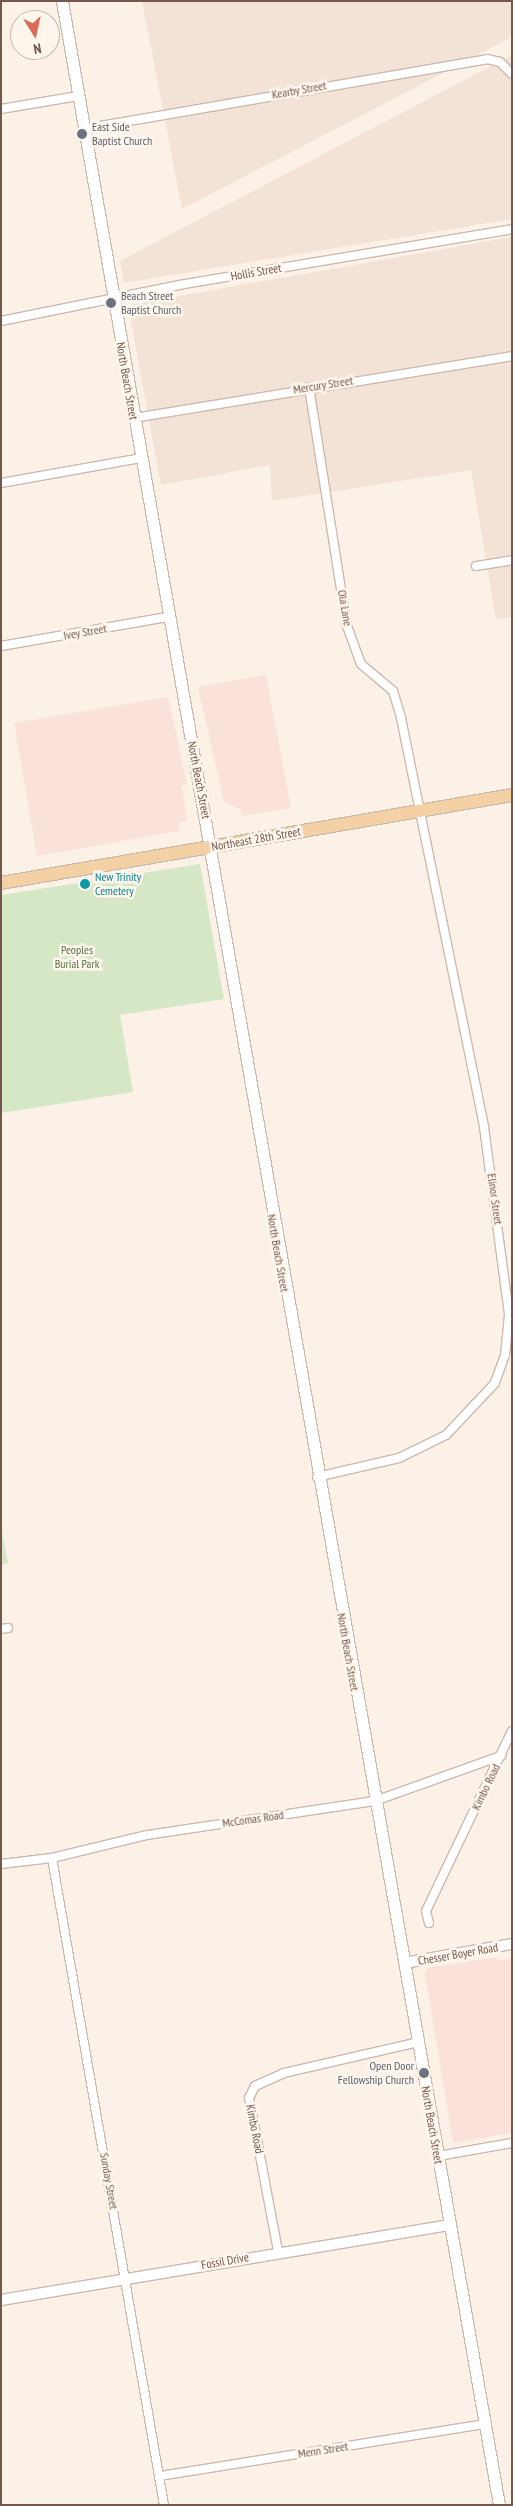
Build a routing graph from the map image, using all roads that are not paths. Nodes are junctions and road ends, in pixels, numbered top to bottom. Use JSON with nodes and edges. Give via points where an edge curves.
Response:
{"nodes":[{"id":1,"x":62,"y":1,"type":"edge"},
{"id":2,"x":512,"y":73,"type":"edge"},
{"id":3,"x":78,"y":96,"type":"junction"},
{"id":4,"x":1,"y":110,"type":"edge"},
{"id":5,"x":83,"y":129,"type":"junction"},
{"id":6,"x":512,"y":229,"type":"edge"},
{"id":7,"x":113,"y":300,"type":"junction"},
{"id":8,"x":1,"y":321,"type":"edge"},
{"id":9,"x":512,"y":356,"type":"edge"},
{"id":10,"x":309,"y":387,"type":"junction"},
{"id":11,"x":134,"y":418,"type":"junction"},
{"id":12,"x":141,"y":458,"type":"junction"},
{"id":13,"x":1,"y":483,"type":"edge"},
{"id":14,"x":512,"y":560,"type":"edge"},
{"id":15,"x":476,"y":566,"type":"dead end"},
{"id":16,"x":168,"y":617,"type":"junction"},
{"id":17,"x":1,"y":646,"type":"edge"},
{"id":18,"x":512,"y":795,"type":"edge"},
{"id":19,"x":420,"y":811,"type":"junction"},
{"id":20,"x":212,"y":847,"type":"junction"},
{"id":21,"x":1,"y":884,"type":"edge"},
{"id":22,"x":317,"y":1477,"type":"junction"},
{"id":23,"x":512,"y":1731,"type":"edge"},
{"id":24,"x":501,"y":1756,"type":"junction"},
{"id":25,"x":375,"y":1801,"type":"junction"},
{"id":26,"x":52,"y":1858,"type":"junction"},
{"id":27,"x":1,"y":1864,"type":"edge"},
{"id":28,"x":429,"y":1923,"type":"dead end"},
{"id":29,"x":512,"y":1944,"type":"edge"},
{"id":30,"x":404,"y":1963,"type":"junction"},
{"id":31,"x":418,"y":2042,"type":"junction"},
{"id":32,"x":512,"y":2143,"type":"edge"},
{"id":33,"x":438,"y":2156,"type":"junction"},
{"id":34,"x":450,"y":2225,"type":"junction"},
{"id":35,"x":278,"y":2251,"type":"junction"},
{"id":36,"x":126,"y":2278,"type":"junction"},
{"id":37,"x":1,"y":2300,"type":"edge"},
{"id":38,"x":485,"y":2424,"type":"junction"},
{"id":39,"x":160,"y":2476,"type":"junction"},
{"id":40,"x":164,"y":2505,"type":"edge"},
{"id":41,"x":499,"y":2505,"type":"edge"}],
"edges":[{"from":1,"to":3,"type":"main road","name":"North Beach Street"},
{"from":2,"to":5,"type":"street","name":"Kearby Street","via":[[487,59]]},
{"from":3,"to":4,"type":"street"},
{"from":3,"to":5,"type":"main road","name":"North Beach Street"},
{"from":5,"to":7,"type":"main road","name":"North Beach Street"},
{"from":6,"to":7,"type":"street","name":"Hollis Street"},
{"from":7,"to":8,"type":"street","name":"Hollis Street"},
{"from":7,"to":11,"type":"main road","name":"North Beach Street"},
{"from":9,"to":10,"type":"street","name":"Mercury Street"},
{"from":10,"to":11,"type":"street","name":"Mercury Street"},
{"from":10,"to":19,"type":"street","name":"Ola Lane","via":[[347,626],[361,664],[393,691],[398,702]]},
{"from":11,"to":12,"type":"main road","name":"North Beach Street"},
{"from":12,"to":13,"type":"street"},
{"from":12,"to":16,"type":"main road","name":"North Beach Street"},
{"from":14,"to":15,"type":"street"},
{"from":16,"to":17,"type":"street","name":"Ivey Street"},
{"from":16,"to":20,"type":"main road","name":"North Beach Street"},
{"from":18,"to":19,"type":"main road","name":"Northeast 28th Street"},
{"from":19,"to":20,"type":"main road","name":"Northeast 28th Street"},
{"from":19,"to":22,"type":"street","name":"Elinor Street","via":[[484,1127],[507,1281],[505,1355],[495,1383],[446,1434],[399,1458]]},
{"from":20,"to":21,"type":"main road","name":"Northeast 28th Street"},
{"from":20,"to":22,"type":"main road","name":"North Beach Street","via":[[254,1123]]},
{"from":22,"to":25,"type":"main road","name":"North Beach Street"},
{"from":23,"to":24,"type":"street","name":"Kimbo Road"},
{"from":24,"to":25,"type":"street","name":"McComas Road"},
{"from":24,"to":28,"type":"street","name":"Kimbo Road","via":[[426,1911]]},
{"from":25,"to":26,"type":"street","name":"McComas Road","via":[[147,1835]]},
{"from":25,"to":30,"type":"main road","name":"North Beach Street"},
{"from":26,"to":27,"type":"street","name":"McComas Road"},
{"from":26,"to":36,"type":"street","name":"Sunday Street"},
{"from":29,"to":30,"type":"street","name":"Chesser Boyer Road"},
{"from":30,"to":31,"type":"main road","name":"North Beach Street"},
{"from":31,"to":33,"type":"main road","name":"North Beach Street"},
{"from":31,"to":35,"type":"street","name":"Kimbo Road","via":[[284,2073],[254,2086],[249,2098]]},
{"from":32,"to":33,"type":"street"},
{"from":33,"to":34,"type":"main road","name":"North Beach Street"},
{"from":34,"to":35,"type":"street","name":"Fossil Drive"},
{"from":34,"to":38,"type":"main road","name":"North Beach Street"},
{"from":35,"to":36,"type":"street","name":"Fossil Drive"},
{"from":36,"to":37,"type":"street","name":"Fossil Drive"},
{"from":36,"to":39,"type":"street","name":"Sunday Street"},
{"from":38,"to":39,"type":"street","name":"Menn Street"},
{"from":38,"to":41,"type":"main road","name":"North Beach Street"},
{"from":39,"to":40,"type":"street","name":"Sunday Street"}]}
